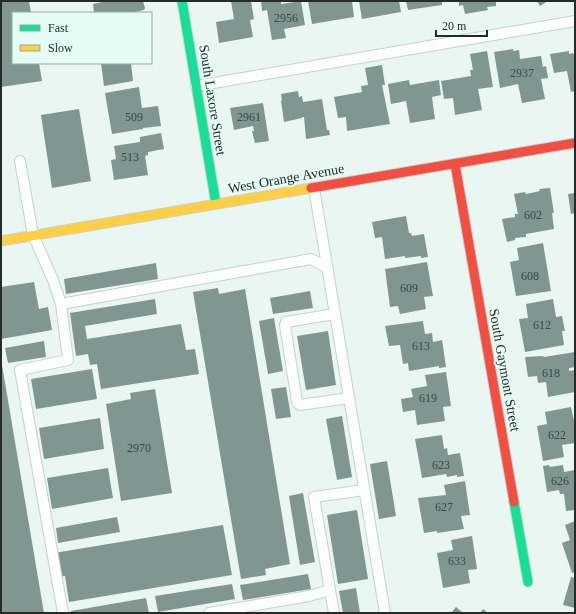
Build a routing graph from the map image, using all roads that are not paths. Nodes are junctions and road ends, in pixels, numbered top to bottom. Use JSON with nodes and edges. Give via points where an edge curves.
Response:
{"nodes":[{"id":1,"x":182,"y":1,"type":"edge"},
{"id":2,"x":575,"y":21,"type":"edge"},
{"id":3,"x":196,"y":86,"type":"junction"},
{"id":4,"x":575,"y":143,"type":"edge"},
{"id":5,"x":20,"y":161,"type":"dead end"},
{"id":6,"x":455,"y":164,"type":"junction"},
{"id":7,"x":314,"y":188,"type":"junction"},
{"id":8,"x":216,"y":204,"type":"junction"},
{"id":9,"x":33,"y":235,"type":"junction"},
{"id":10,"x":1,"y":241,"type":"edge"},
{"id":11,"x":328,"y":268,"type":"junction"},
{"id":12,"x":61,"y":304,"type":"junction"},
{"id":13,"x":335,"y":314,"type":"junction"},
{"id":14,"x":349,"y":398,"type":"junction"},
{"id":15,"x":364,"y":490,"type":"junction"},
{"id":16,"x":528,"y":582,"type":"dead end"},
{"id":17,"x":330,"y":590,"type":"junction"},
{"id":18,"x":63,"y":613,"type":"edge"},
{"id":19,"x":210,"y":613,"type":"edge"},
{"id":20,"x":334,"y":613,"type":"edge"},
{"id":21,"x":385,"y":613,"type":"edge"}],
"edges":[{"from":1,"to":3,"type":"street","name":"South Laxore Street"},
{"from":2,"to":3,"type":"lane"},
{"from":3,"to":8,"type":"street","name":"South Laxore Street"},
{"from":4,"to":6,"type":"street","name":"West Orange Avenue"},
{"from":5,"to":9,"type":"lane"},
{"from":6,"to":7,"type":"street","name":"West Orange Avenue"},
{"from":6,"to":16,"type":"street","name":"South Gaymont Street"},
{"from":7,"to":8,"type":"street","name":"West Orange Avenue"},
{"from":7,"to":11,"type":"lane"},
{"from":8,"to":9,"type":"street","name":"West Orange Avenue"},
{"from":9,"to":10,"type":"street","name":"West Orange Avenue"},
{"from":9,"to":12,"type":"lane"},
{"from":11,"to":12,"type":"lane","via":[[311,259]]},
{"from":11,"to":13,"type":"lane"},
{"from":12,"to":18,"type":"lane","via":[[68,360],[20,370]]},
{"from":13,"to":14,"type":"lane"},
{"from":13,"to":14,"type":"lane","via":[[286,322],[297,402],[300,405]]},
{"from":14,"to":15,"type":"lane"},
{"from":15,"to":17,"type":"lane","via":[[314,497]]},
{"from":15,"to":21,"type":"lane"},
{"from":17,"to":19,"type":"lane"},
{"from":17,"to":20,"type":"lane"}]}
